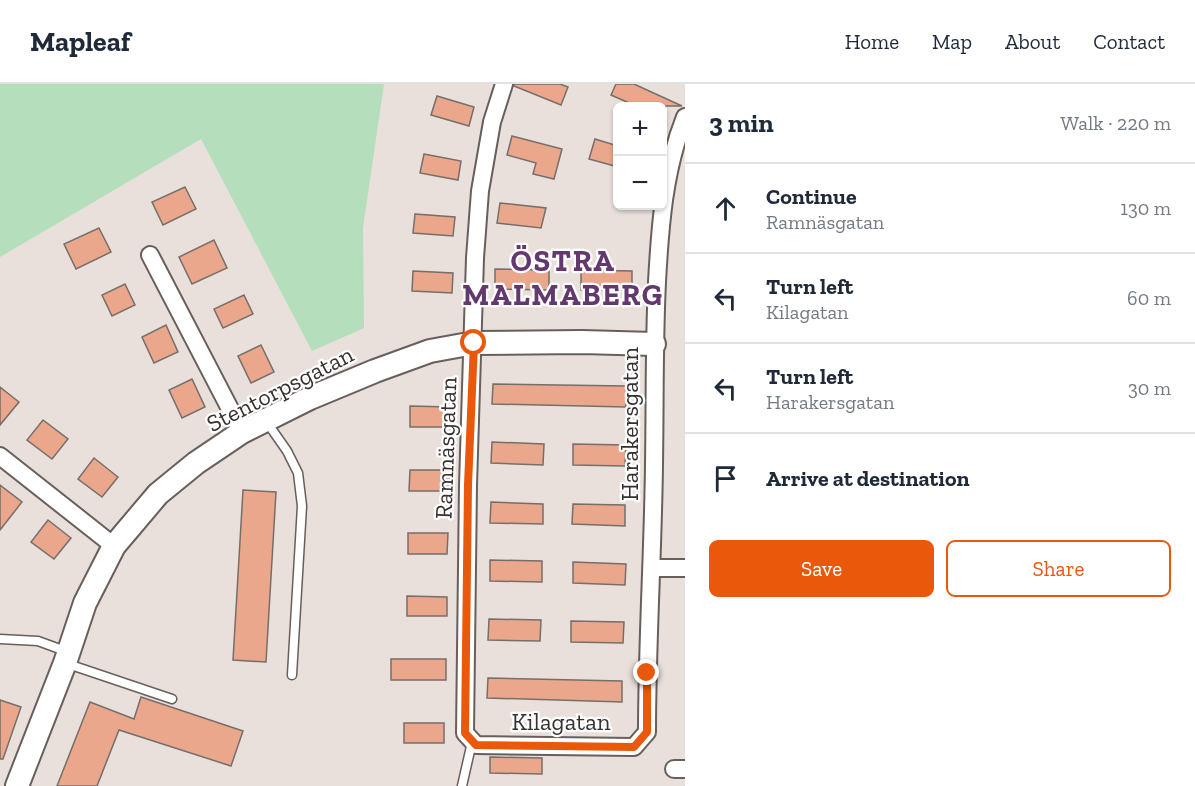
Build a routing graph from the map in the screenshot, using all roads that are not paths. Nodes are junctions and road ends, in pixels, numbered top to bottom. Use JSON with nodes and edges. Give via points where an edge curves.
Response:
{"nodes":[{"id":1,"x":504,"y":84,"type":"edge"},
{"id":2,"x":685,"y":117,"type":"edge"},
{"id":3,"x":150,"y":255,"type":"dead end"},
{"id":4,"x":474,"y":343,"type":"junction"},
{"id":5,"x":654,"y":344,"type":"junction"},
{"id":6,"x":266,"y":420,"type":"junction"},
{"id":7,"x":242,"y":432,"type":"junction"},
{"id":8,"x":0,"y":456,"type":"edge"},
{"id":9,"x":114,"y":546,"type":"junction"},
{"id":10,"x":652,"y":568,"type":"junction"},
{"id":11,"x":685,"y":568,"type":"edge"},
{"id":12,"x":0,"y":639,"type":"edge"},
{"id":13,"x":67,"y":658,"type":"junction"},
{"id":14,"x":292,"y":675,"type":"dead end"},
{"id":15,"x":172,"y":699,"type":"dead end"},
{"id":16,"x":646,"y":734,"type":"joint"},
{"id":17,"x":472,"y":742,"type":"junction"},
{"id":18,"x":18,"y":786,"type":"edge"},
{"id":19,"x":462,"y":786,"type":"edge"}],
"edges":[{"from":1,"to":4,"type":"street","name":"Ramnäsgatan","via":[[492,122],[480,191]]},
{"from":2,"to":5,"type":"street","name":"Harakersgatan","via":[[671,156],[662,210]]},
{"from":3,"to":7,"type":"street"},
{"from":4,"to":5,"type":"street","name":"Stentorpsgatan"},
{"from":4,"to":6,"type":"street","name":"Stentorpsgatan","via":[[430,351],[375,371]]},
{"from":4,"to":17,"type":"street","name":"Ramnäsgatan","via":[[465,733]]},
{"from":5,"to":10,"type":"street","name":"Harakersgatan"},
{"from":6,"to":7,"type":"street","name":"Stentorpsgatan"},
{"from":6,"to":14,"type":"lane","via":[[298,473],[302,506]]},
{"from":7,"to":9,"type":"street","name":"Stentorpsgatan","via":[[158,494]]},
{"from":8,"to":9,"type":"street"},
{"from":9,"to":13,"type":"street","name":"Stentorpsgatan","via":[[85,603]]},
{"from":10,"to":11,"type":"street"},
{"from":10,"to":16,"type":"street","name":"Harakersgatan"},
{"from":12,"to":13,"type":"lane","via":[[38,642]]},
{"from":13,"to":15,"type":"lane"},
{"from":13,"to":18,"type":"street","name":"Stentorpsgatan"},
{"from":16,"to":17,"type":"street","name":"Kilagatan","via":[[634,747]]},
{"from":17,"to":19,"type":"lane"}]}
